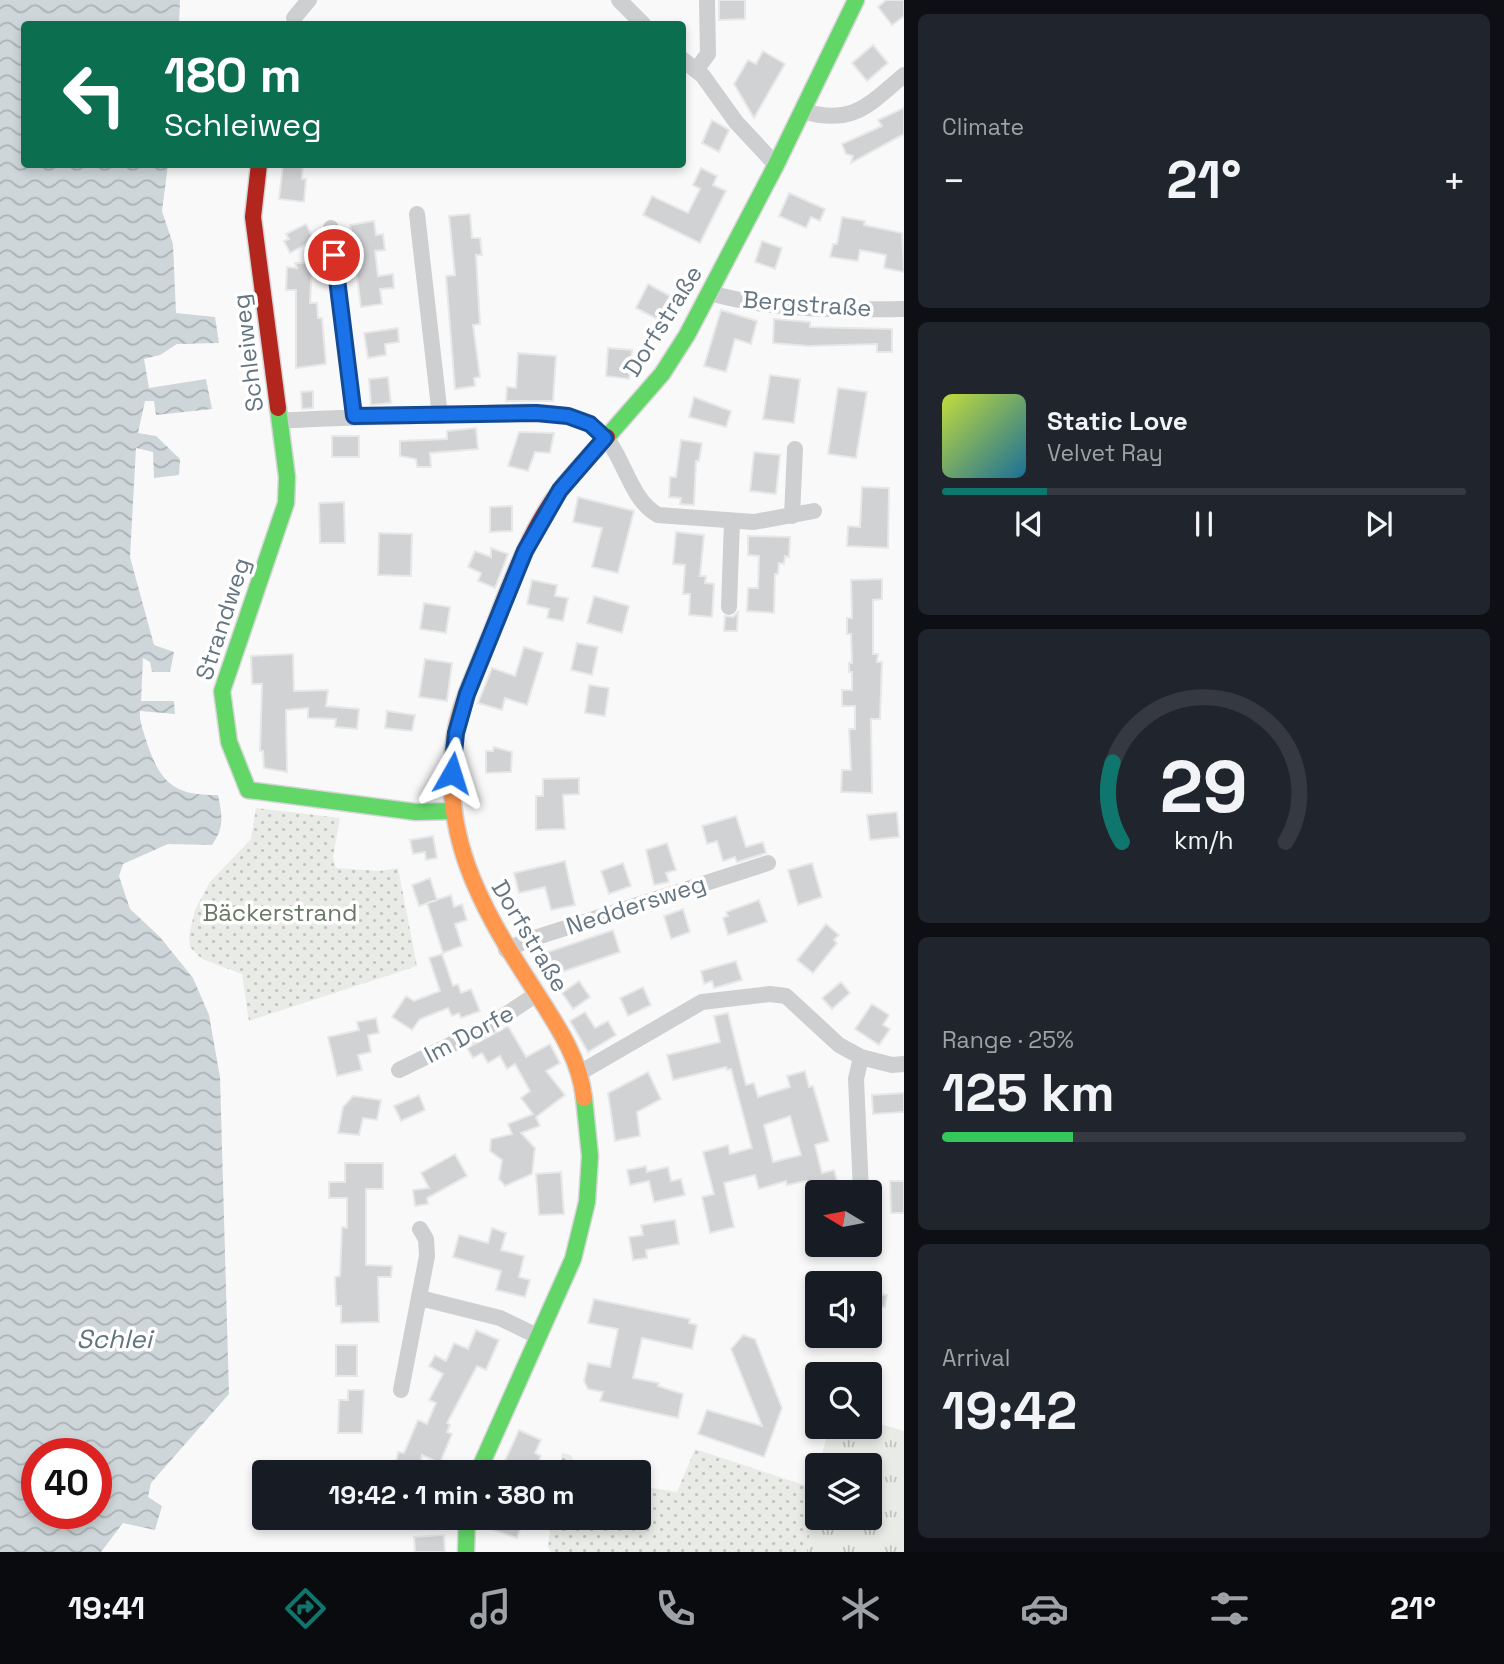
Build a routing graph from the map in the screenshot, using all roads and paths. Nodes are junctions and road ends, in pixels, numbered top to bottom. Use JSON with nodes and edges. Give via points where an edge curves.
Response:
{"nodes":[{"id":1,"x":309,"y":0,"type":"edge"},
{"id":2,"x":619,"y":0,"type":"edge"},
{"id":3,"x":707,"y":0,"type":"edge"},
{"id":4,"x":856,"y":0,"type":"edge"},
{"id":5,"x":295,"y":18,"type":"dead end"},
{"id":6,"x":640,"y":21,"type":"edge"},
{"id":7,"x":686,"y":62,"type":"edge"},
{"id":8,"x":696,"y":70,"type":"junction"},
{"id":9,"x":904,"y":75,"type":"edge"},
{"id":10,"x":803,"y":111,"type":"junction"},
{"id":11,"x":776,"y":165,"type":"junction"},
{"id":12,"x":259,"y":168,"type":"edge"},
{"id":13,"x":417,"y":214,"type":"dead end"},
{"id":14,"x":331,"y":228,"type":"dead end"},
{"id":15,"x":710,"y":293,"type":"junction"},
{"id":16,"x":904,"y":309,"type":"edge"},
{"id":17,"x":354,"y":416,"type":"junction"},
{"id":18,"x":440,"y":416,"type":"junction"},
{"id":19,"x":279,"y":421,"type":"junction"},
{"id":20,"x":605,"y":438,"type":"junction"},
{"id":21,"x":795,"y":449,"type":"dead end"},
{"id":22,"x":814,"y":511,"type":"dead end"},
{"id":23,"x":792,"y":516,"type":"junction"},
{"id":24,"x":732,"y":521,"type":"junction"},
{"id":25,"x":729,"y":607,"type":"dead end"},
{"id":26,"x":454,"y":811,"type":"junction"},
{"id":27,"x":768,"y":863,"type":"dead end"},
{"id":28,"x":506,"y":950,"type":"junction"},
{"id":29,"x":537,"y":994,"type":"junction"},
{"id":30,"x":861,"y":1057,"type":"junction"},
{"id":31,"x":904,"y":1065,"type":"edge"},
{"id":32,"x":399,"y":1070,"type":"dead end"},
{"id":33,"x":581,"y":1072,"type":"junction"},
{"id":34,"x":860,"y":1180,"type":"edge"},
{"id":35,"x":420,"y":1229,"type":"dead end"},
{"id":36,"x":420,"y":1298,"type":"junction"},
{"id":37,"x":537,"y":1336,"type":"junction"},
{"id":38,"x":401,"y":1390,"type":"dead end"},
{"id":39,"x":483,"y":1460,"type":"edge"},
{"id":40,"x":467,"y":1530,"type":"edge"},
{"id":41,"x":466,"y":1552,"type":"edge"}],
"edges":[{"from":1,"to":5,"type":"street"},
{"from":2,"to":6,"type":"street"},
{"from":3,"to":8,"type":"street","via":[[708,54]]},
{"from":4,"to":10,"type":"street","name":"Dorfstraße"},
{"from":7,"to":8,"type":"street"},
{"from":8,"to":11,"type":"street"},
{"from":9,"to":10,"type":"street","via":[[867,107],[846,116],[822,117]]},
{"from":10,"to":11,"type":"street","name":"Dorfstraße"},
{"from":11,"to":15,"type":"street","name":"Dorfstraße"},
{"from":12,"to":19,"type":"street","name":"Schleiweg","via":[[253,217]]},
{"from":13,"to":18,"type":"street"},
{"from":14,"to":17,"type":"street"},
{"from":15,"to":16,"type":"street","name":"Bergstraße","via":[[813,310]]},
{"from":15,"to":20,"type":"street","name":"Dorfstraße","via":[[662,374]]},
{"from":17,"to":18,"type":"street","name":"Schleiweg"},
{"from":17,"to":19,"type":"street","name":"Schleiweg"},
{"from":18,"to":20,"type":"street","name":"Schleiweg","via":[[568,416],[590,424]]},
{"from":19,"to":26,"type":"street","name":"Strandweg","via":[[286,503],[222,691],[222,710],[242,779],[248,790],[416,812]]},
{"from":20,"to":24,"type":"street","via":[[644,507],[658,515]]},
{"from":20,"to":26,"type":"street","name":"Dorfstraße","via":[[543,517],[476,670],[456,733]]},
{"from":21,"to":23,"type":"street"},
{"from":22,"to":23,"type":"street"},
{"from":23,"to":24,"type":"street"},
{"from":24,"to":25,"type":"street"},
{"from":26,"to":28,"type":"street","name":"Dorfstraße","via":[[478,899]]},
{"from":27,"to":28,"type":"street","name":"Neddersweg"},
{"from":28,"to":29,"type":"street","name":"Dorfstraße"},
{"from":29,"to":32,"type":"street","name":"Im Dorfe","via":[[487,1027]]},
{"from":29,"to":33,"type":"street","name":"Dorfstraße"},
{"from":30,"to":31,"type":"street"},
{"from":30,"to":33,"type":"street","via":[[839,1045],[786,996],[744,995],[702,1002]]},
{"from":30,"to":34,"type":"street","via":[[856,1079]]},
{"from":33,"to":37,"type":"street","name":"Dorfstraße","via":[[590,1156],[587,1202],[573,1259]]},
{"from":35,"to":36,"type":"street","via":[[427,1256]]},
{"from":36,"to":37,"type":"street","via":[[500,1318]]},
{"from":36,"to":38,"type":"street"},
{"from":37,"to":39,"type":"street","name":"Dorfstraße"},
{"from":40,"to":41,"type":"street"}]}
